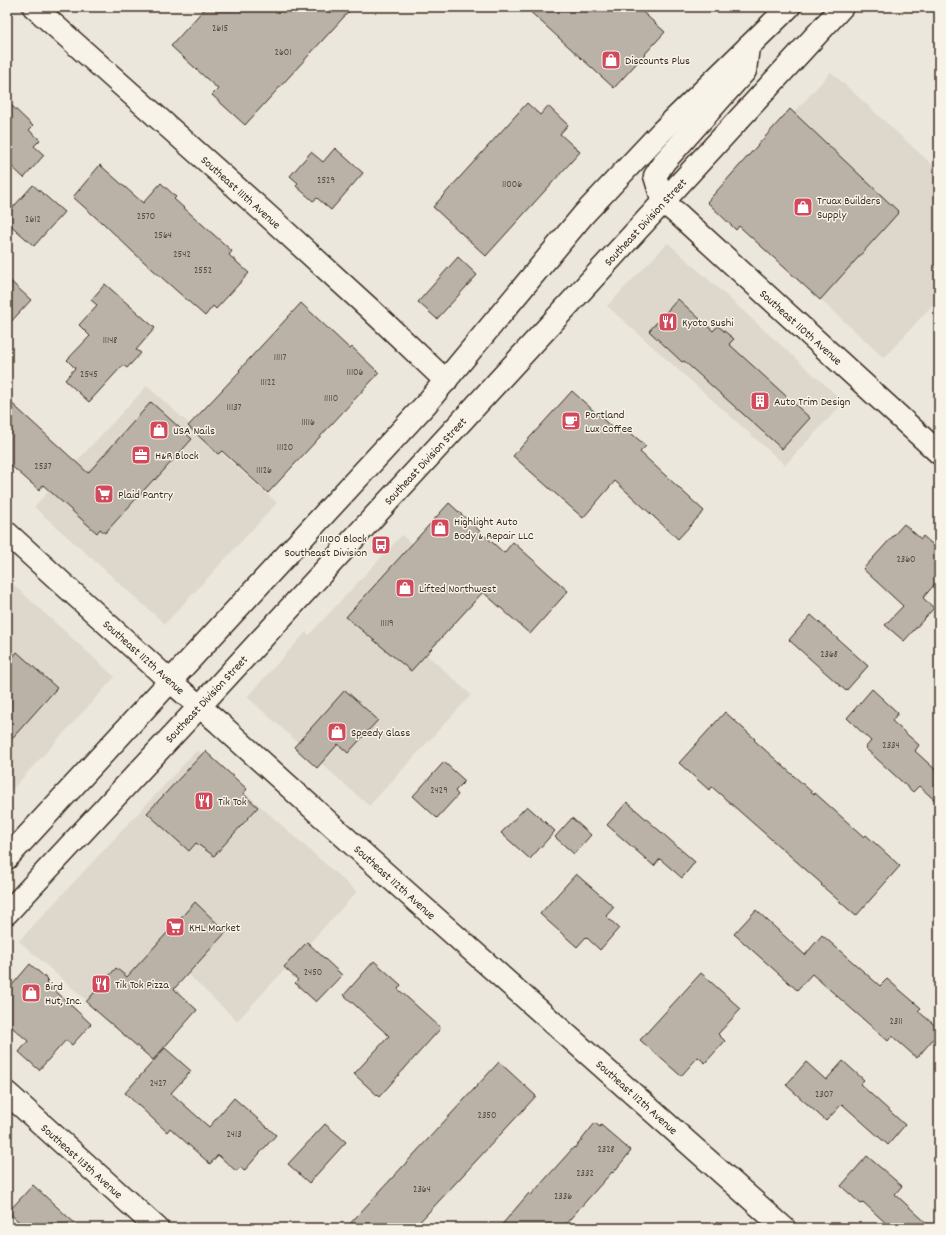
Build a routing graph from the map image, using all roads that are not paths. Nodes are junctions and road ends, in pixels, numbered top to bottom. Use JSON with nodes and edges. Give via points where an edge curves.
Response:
{"nodes":[{"id":1,"x":34,"y":7,"type":"edge"},
{"id":2,"x":788,"y":7,"type":"edge"},
{"id":3,"x":842,"y":7,"type":"edge"},
{"id":4,"x":748,"y":47,"type":"junction"},
{"id":5,"x":663,"y":202,"type":"junction"},
{"id":6,"x":446,"y":381,"type":"junction"},
{"id":7,"x":939,"y":453,"type":"edge"},
{"id":8,"x":7,"y":534,"type":"edge"},
{"id":9,"x":170,"y":681,"type":"junction"},
{"id":10,"x":200,"y":706,"type":"junction"},
{"id":11,"x":7,"y":858,"type":"edge"},
{"id":12,"x":7,"y":913,"type":"edge"},
{"id":13,"x":7,"y":1093,"type":"edge"},
{"id":14,"x":157,"y":1228,"type":"edge"},
{"id":15,"x":784,"y":1228,"type":"edge"}],
"edges":[{"from":1,"to":6,"type":"main road","name":"Southeast 111th Avenue","via":[[266,214]]},
{"from":2,"to":4,"type":"main road"},
{"from":3,"to":5,"type":"main road","name":"Southeast Division Street"},
{"from":4,"to":5,"type":"main road","via":[[745,72],[664,162],[655,176]]},
{"from":4,"to":6,"type":"main road","via":[[662,131],[584,214]]},
{"from":5,"to":7,"type":"main road","name":"Southeast 110th Avenue"},
{"from":5,"to":10,"type":"main road","name":"Southeast Division Street"},
{"from":6,"to":9,"type":"main road"},
{"from":8,"to":9,"type":"main road","name":"Southeast 112th Avenue"},
{"from":9,"to":10,"type":"main road","name":"Southeast 112th Avenue"},
{"from":9,"to":11,"type":"main road"},
{"from":10,"to":12,"type":"main road","name":"Southeast Division Street"},
{"from":10,"to":15,"type":"main road","name":"Southeast 112th Avenue"},
{"from":13,"to":14,"type":"main road","name":"Southeast 113th Avenue"}]}
